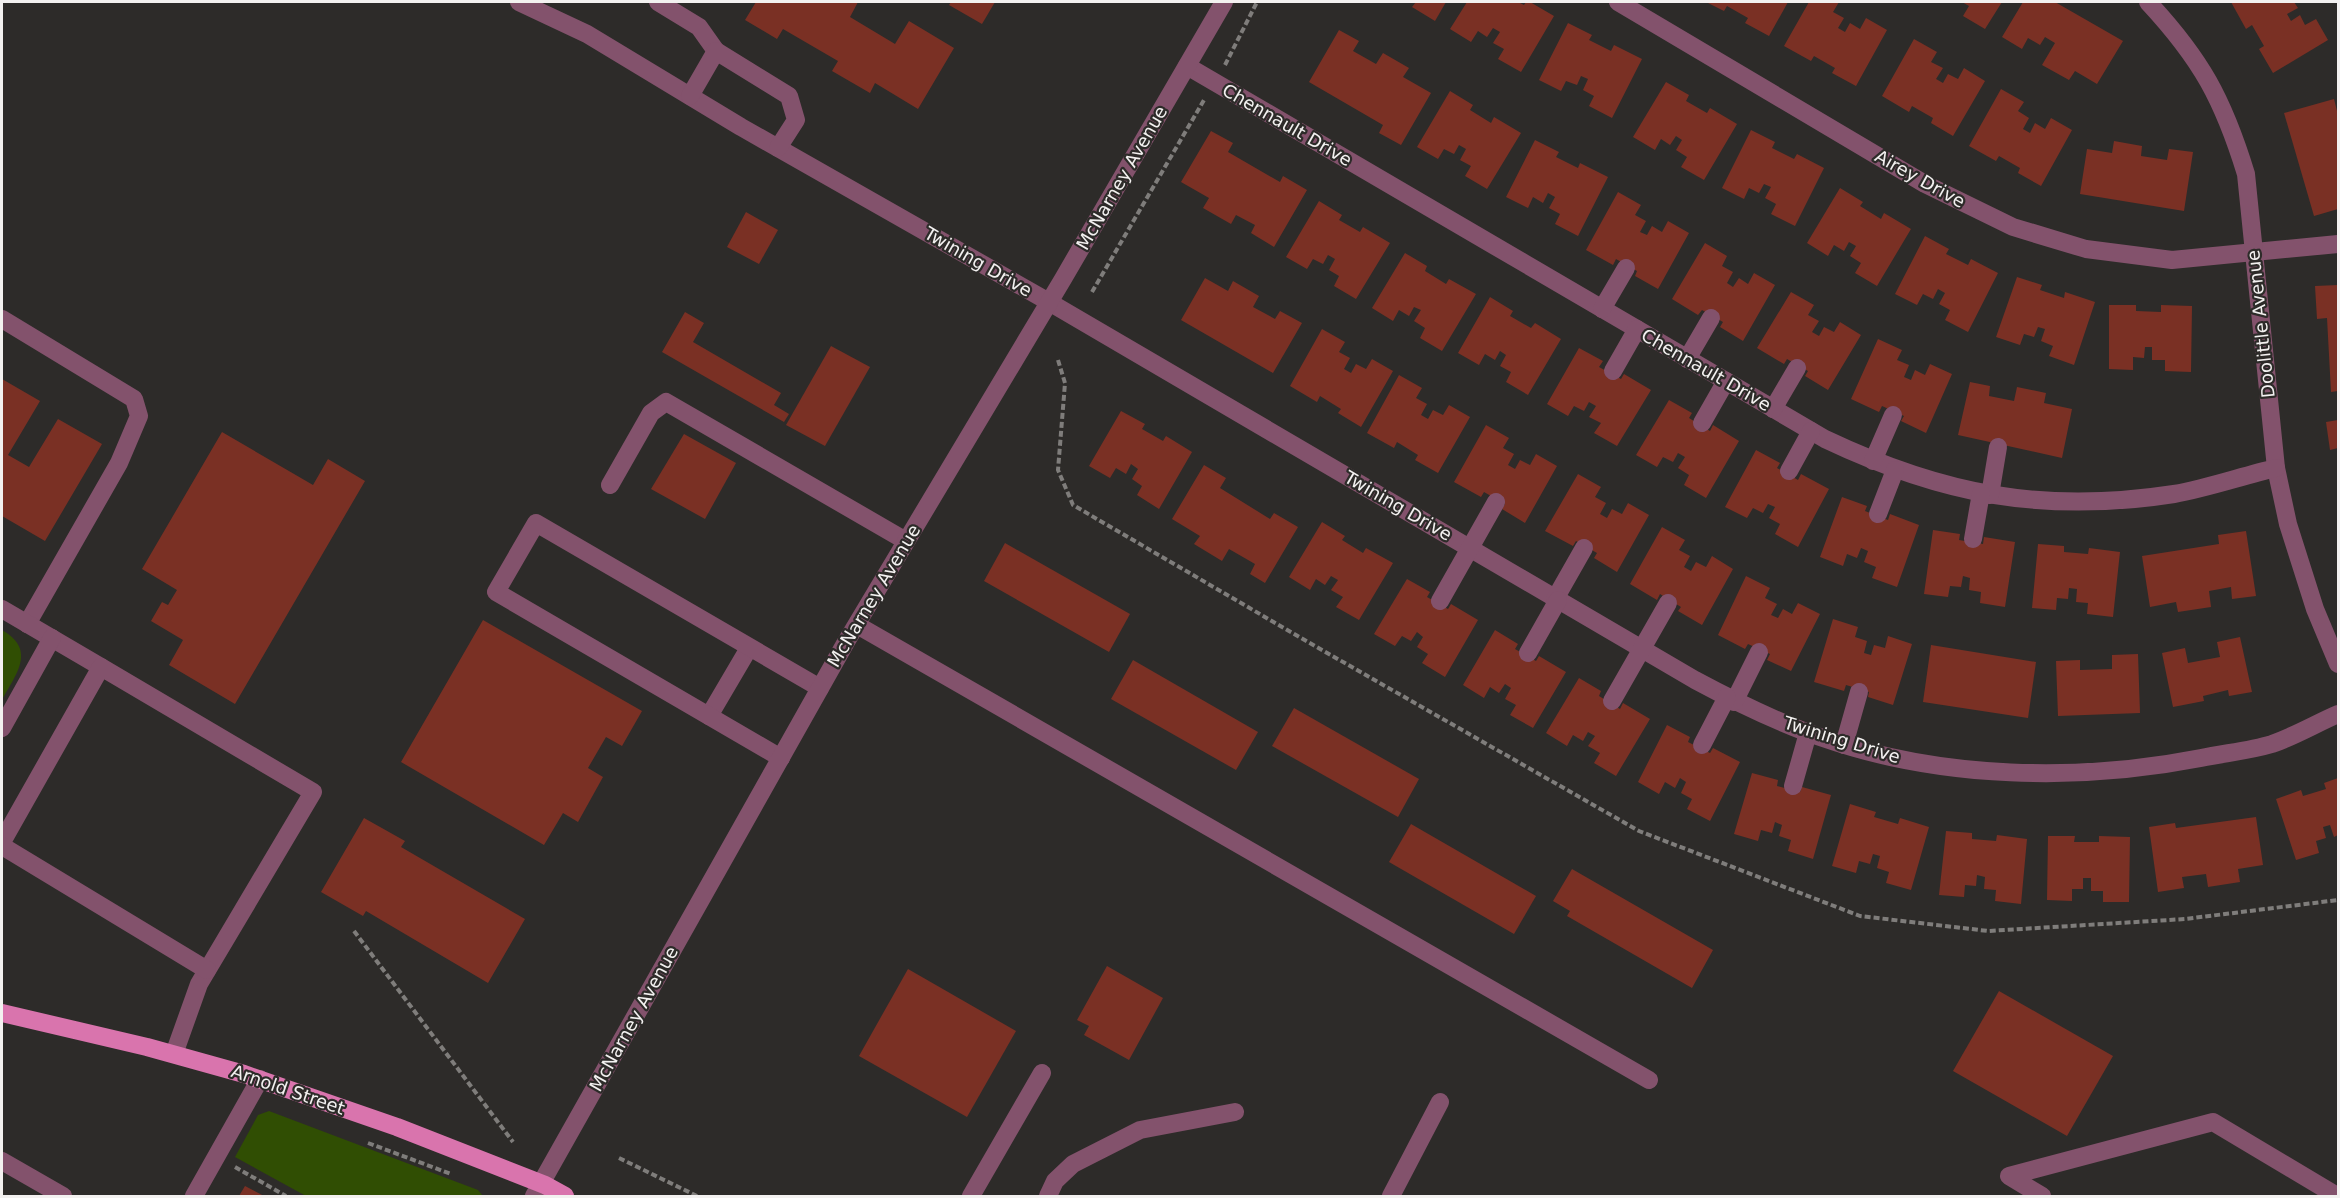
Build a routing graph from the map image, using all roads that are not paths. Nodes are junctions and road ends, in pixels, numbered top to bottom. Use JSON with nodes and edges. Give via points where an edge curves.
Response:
{"nodes":[{"id":1,"x":519,"y":2,"type":"edge"},
{"id":2,"x":658,"y":2,"type":"edge"},
{"id":3,"x":1224,"y":2,"type":"edge"},
{"id":4,"x":1618,"y":2,"type":"edge"},
{"id":5,"x":2148,"y":2,"type":"edge"},
{"id":6,"x":546,"y":7,"type":"edge"},
{"id":7,"x":716,"y":51,"type":"junction"},
{"id":8,"x":1187,"y":66,"type":"junction"},
{"id":9,"x":690,"y":96,"type":"junction"},
{"id":10,"x":778,"y":148,"type":"junction"},
{"id":11,"x":2338,"y":244,"type":"edge"},
{"id":12,"x":2254,"y":252,"type":"junction"},
{"id":13,"x":1626,"y":268,"type":"dead end"},
{"id":14,"x":1049,"y":303,"type":"junction"},
{"id":15,"x":1602,"y":309,"type":"junction"},
{"id":16,"x":1711,"y":318,"type":"dead end"},
{"id":17,"x":2,"y":319,"type":"edge"},
{"id":18,"x":1637,"y":329,"type":"junction"},
{"id":19,"x":1687,"y":359,"type":"junction"},
{"id":20,"x":1797,"y":368,"type":"dead end"},
{"id":21,"x":1613,"y":371,"type":"dead end"},
{"id":22,"x":1726,"y":381,"type":"junction"},
{"id":23,"x":1773,"y":409,"type":"junction"},
{"id":24,"x":1893,"y":415,"type":"dead end"},
{"id":25,"x":1702,"y":423,"type":"dead end"},
{"id":26,"x":1811,"y":431,"type":"junction"},
{"id":27,"x":1998,"y":447,"type":"dead end"},
{"id":28,"x":1873,"y":461,"type":"junction"},
{"id":29,"x":2276,"y":468,"type":"junction"},
{"id":30,"x":1895,"y":470,"type":"junction"},
{"id":31,"x":1789,"y":471,"type":"dead end"},
{"id":32,"x":610,"y":485,"type":"dead end"},
{"id":33,"x":1985,"y":494,"type":"junction"},
{"id":34,"x":1496,"y":502,"type":"dead end"},
{"id":35,"x":1878,"y":514,"type":"dead end"},
{"id":36,"x":1973,"y":539,"type":"dead end"},
{"id":37,"x":906,"y":541,"type":"junction"},
{"id":38,"x":1470,"y":548,"type":"junction"},
{"id":39,"x":1584,"y":548,"type":"dead end"},
{"id":40,"x":1557,"y":599,"type":"junction"},
{"id":41,"x":1440,"y":601,"type":"dead end"},
{"id":42,"x":1668,"y":603,"type":"dead end"},
{"id":43,"x":2,"y":609,"type":"edge"},
{"id":44,"x":27,"y":624,"type":"junction"},
{"id":45,"x":857,"y":625,"type":"junction"},
{"id":46,"x":52,"y":638,"type":"junction"},
{"id":47,"x":749,"y":648,"type":"junction"},
{"id":48,"x":1642,"y":649,"type":"junction"},
{"id":49,"x":1759,"y":652,"type":"dead end"},
{"id":50,"x":1528,"y":653,"type":"dead end"},
{"id":51,"x":2338,"y":664,"type":"edge"},
{"id":52,"x":101,"y":667,"type":"junction"},
{"id":53,"x":820,"y":688,"type":"junction"},
{"id":54,"x":1859,"y":692,"type":"dead end"},
{"id":55,"x":1730,"y":699,"type":"junction"},
{"id":56,"x":1612,"y":701,"type":"dead end"},
{"id":57,"x":2338,"y":714,"type":"edge"},
{"id":58,"x":709,"y":716,"type":"junction"},
{"id":59,"x":2,"y":728,"type":"edge"},
{"id":60,"x":1808,"y":733,"type":"junction"},
{"id":61,"x":1702,"y":745,"type":"dead end"},
{"id":62,"x":1844,"y":745,"type":"junction"},
{"id":63,"x":781,"y":758,"type":"junction"},
{"id":64,"x":1793,"y":786,"type":"dead end"},
{"id":65,"x":2,"y":844,"type":"edge"},
{"id":66,"x":207,"y":970,"type":"junction"},
{"id":67,"x":2,"y":1013,"type":"edge"},
{"id":68,"x":174,"y":1054,"type":"junction"},
{"id":69,"x":1042,"y":1073,"type":"dead end"},
{"id":70,"x":260,"y":1079,"type":"junction"},
{"id":71,"x":1648,"y":1080,"type":"dead end"},
{"id":72,"x":1440,"y":1102,"type":"dead end"},
{"id":73,"x":1235,"y":1112,"type":"dead end"},
{"id":74,"x":2,"y":1161,"type":"edge"},
{"id":75,"x":538,"y":1190,"type":"edge"},
{"id":76,"x":63,"y":1197,"type":"edge"},
{"id":77,"x":194,"y":1197,"type":"edge"},
{"id":78,"x":565,"y":1197,"type":"edge"},
{"id":79,"x":971,"y":1197,"type":"edge"},
{"id":80,"x":1048,"y":1197,"type":"edge"},
{"id":81,"x":1391,"y":1197,"type":"edge"},
{"id":82,"x":2043,"y":1197,"type":"edge"},
{"id":83,"x":2337,"y":1197,"type":"edge"}],
"edges":[{"from":1,"to":6,"type":"street","name":"Twining Drive"},
{"from":2,"to":7,"type":"street","via":[[699,27]]},
{"from":3,"to":8,"type":"street","name":"McNarney Avenue"},
{"from":4,"to":12,"type":"street","name":"Airey Drive","via":[[1925,184],[2013,227],[2086,249],[2145,258],[2172,260]]},
{"from":5,"to":12,"type":"street","name":"Doolittle Avenue","via":[[2199,63],[2232,130],[2246,174]]},
{"from":6,"to":9,"type":"street","name":"Twining Drive"},
{"from":7,"to":9,"type":"street"},
{"from":7,"to":10,"type":"street","via":[[789,96],[796,120]]},
{"from":8,"to":14,"type":"street","name":"McNarney Avenue"},
{"from":8,"to":15,"type":"street","name":"Chennault Drive"},
{"from":9,"to":10,"type":"street","name":"Twining Drive"},
{"from":10,"to":14,"type":"street","name":"Twining Drive"},
{"from":11,"to":12,"type":"street","name":"Airey Drive"},
{"from":12,"to":29,"type":"street","name":"Doolittle Avenue"},
{"from":13,"to":15,"type":"street"},
{"from":14,"to":37,"type":"street","name":"McNarney Avenue"},
{"from":14,"to":38,"type":"street","name":"Twining Drive"},
{"from":15,"to":18,"type":"street","name":"Chennault Drive"},
{"from":16,"to":19,"type":"street"},
{"from":17,"to":44,"type":"street","via":[[134,399],[139,416],[119,463]]},
{"from":18,"to":19,"type":"street","name":"Chennault Drive"},
{"from":18,"to":21,"type":"street"},
{"from":19,"to":22,"type":"street","name":"Chennault Drive"},
{"from":20,"to":23,"type":"street"},
{"from":22,"to":23,"type":"street","name":"Chennault Drive"},
{"from":22,"to":25,"type":"street"},
{"from":23,"to":26,"type":"street","name":"Chennault Drive"},
{"from":24,"to":28,"type":"street"},
{"from":26,"to":28,"type":"street","name":"Chennault Drive"},
{"from":26,"to":31,"type":"street"},
{"from":27,"to":33,"type":"street"},
{"from":28,"to":30,"type":"street","name":"Chennault Drive"},
{"from":29,"to":33,"type":"street","name":"Chennault Drive","via":[[2175,494],[2095,501],[2025,501]]},
{"from":29,"to":51,"type":"street","name":"Doolittle Avenue","via":[[2288,524],[2315,609]]},
{"from":30,"to":33,"type":"street","name":"Chennault Drive"},
{"from":30,"to":35,"type":"street"},
{"from":32,"to":37,"type":"street","via":[[651,412],[666,402]]},
{"from":33,"to":36,"type":"street"},
{"from":34,"to":38,"type":"street"},
{"from":37,"to":45,"type":"street","name":"McNarney Avenue"},
{"from":38,"to":40,"type":"street","name":"Twining Drive"},
{"from":38,"to":41,"type":"street"},
{"from":39,"to":40,"type":"street"},
{"from":40,"to":48,"type":"street","name":"Twining Drive"},
{"from":40,"to":50,"type":"street"},
{"from":42,"to":48,"type":"street"},
{"from":43,"to":44,"type":"street"},
{"from":44,"to":46,"type":"street"},
{"from":45,"to":53,"type":"street","name":"McNarney Avenue"},
{"from":45,"to":71,"type":"street"},
{"from":46,"to":52,"type":"street"},
{"from":46,"to":59,"type":"street"},
{"from":47,"to":53,"type":"street"},
{"from":47,"to":58,"type":"street"},
{"from":47,"to":58,"type":"street","via":[[537,523],[496,592]]},
{"from":48,"to":55,"type":"street","name":"Twining Drive"},
{"from":48,"to":56,"type":"street"},
{"from":49,"to":55,"type":"street"},
{"from":52,"to":65,"type":"street"},
{"from":52,"to":66,"type":"street","via":[[313,792]]},
{"from":53,"to":63,"type":"street","name":"McNarney Avenue"},
{"from":54,"to":62,"type":"street"},
{"from":55,"to":60,"type":"street","name":"Twining Drive"},
{"from":55,"to":61,"type":"street"},
{"from":57,"to":62,"type":"street","name":"Twining Drive","via":[[2272,744],[2095,773],[1923,764]]},
{"from":58,"to":63,"type":"street"},
{"from":60,"to":62,"type":"street","name":"Twining Drive"},
{"from":60,"to":64,"type":"street"},
{"from":63,"to":75,"type":"street","name":"McNarney Avenue"},
{"from":65,"to":66,"type":"street"},
{"from":66,"to":68,"type":"street"},
{"from":67,"to":68,"type":"main road","name":"Arnold Street"},
{"from":68,"to":70,"type":"main road","name":"Arnold Street"},
{"from":69,"to":79,"type":"street"},
{"from":70,"to":75,"type":"main road","name":"Arnold Street","via":[[398,1127]]},
{"from":70,"to":77,"type":"street"},
{"from":72,"to":81,"type":"street"},
{"from":73,"to":80,"type":"street","via":[[1140,1130],[1073,1164],[1055,1181]]},
{"from":74,"to":76,"type":"street"},
{"from":75,"to":78,"type":"main road","name":"Arnold Street"},
{"from":82,"to":83,"type":"street","via":[[2008,1176],[2213,1122]]}]}
